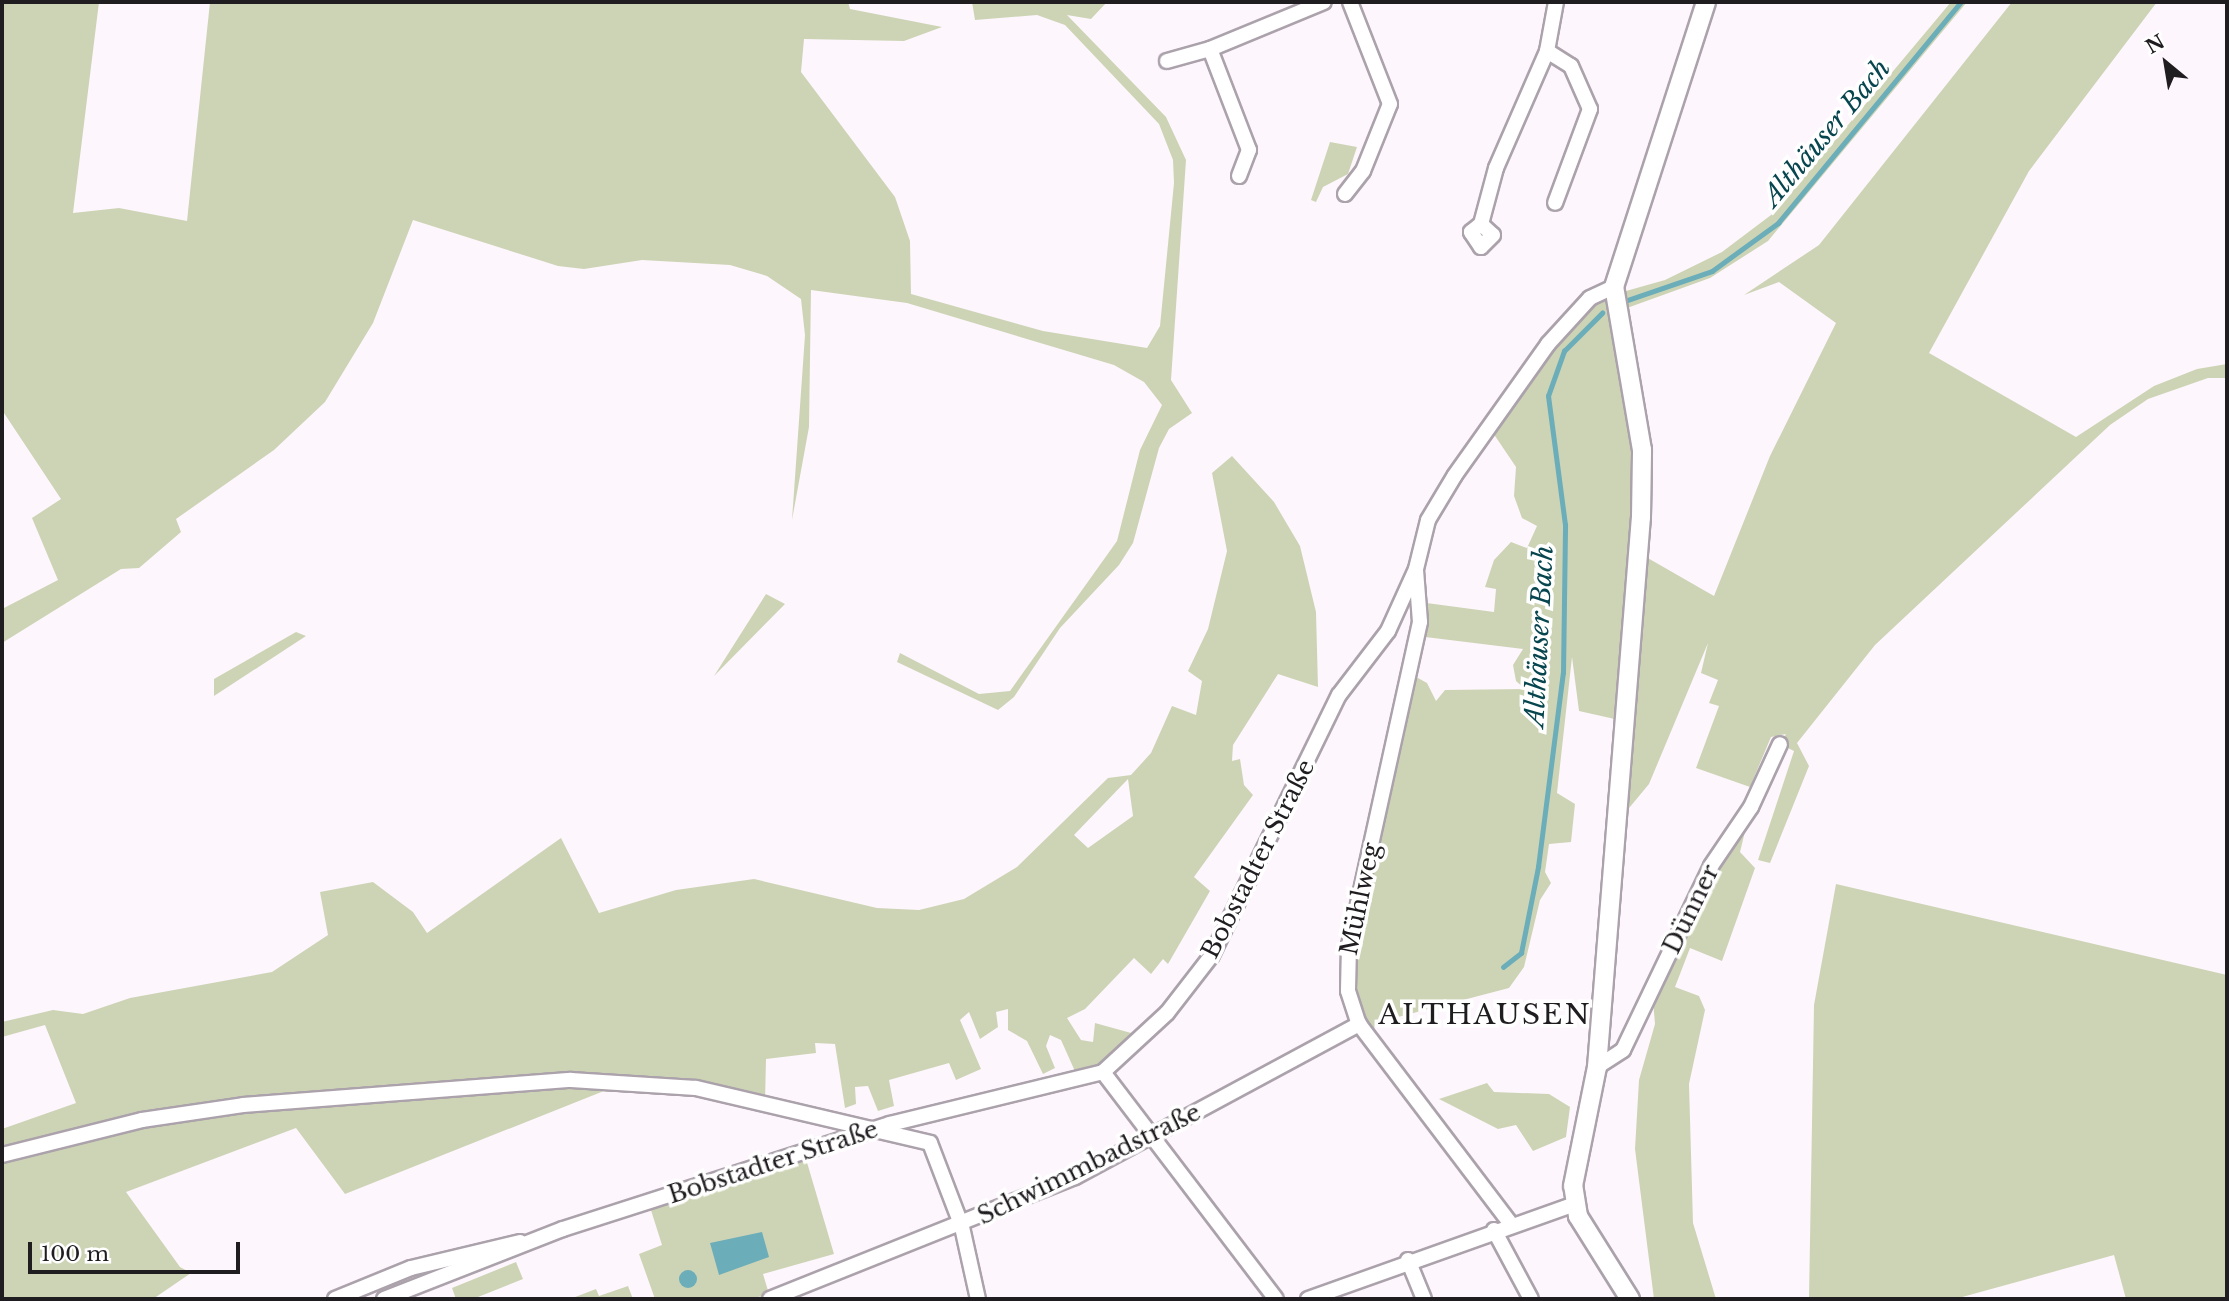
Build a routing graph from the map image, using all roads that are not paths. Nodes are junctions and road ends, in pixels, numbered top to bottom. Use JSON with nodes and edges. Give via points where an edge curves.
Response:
{"nodes":[{"id":1,"x":1324,"y":2,"type":"edge"},
{"id":2,"x":1350,"y":2,"type":"edge"},
{"id":3,"x":1556,"y":2,"type":"edge"},
{"id":4,"x":1706,"y":2,"type":"edge"},
{"id":5,"x":1210,"y":49,"type":"junction"},
{"id":6,"x":1548,"y":51,"type":"junction"},
{"id":7,"x":1167,"y":61,"type":"dead end"},
{"id":8,"x":1239,"y":176,"type":"dead end"},
{"id":9,"x":1345,"y":194,"type":"dead end"},
{"id":10,"x":1555,"y":203,"type":"dead end"},
{"id":11,"x":1482,"y":224,"type":"dead end"},
{"id":12,"x":1614,"y":287,"type":"junction"},
{"id":13,"x":1416,"y":569,"type":"junction"},
{"id":14,"x":1780,"y":744,"type":"dead end"},
{"id":15,"x":1359,"y":1024,"type":"junction"},
{"id":16,"x":1597,"y":1067,"type":"junction"},
{"id":17,"x":1103,"y":1072,"type":"junction"},
{"id":18,"x":865,"y":1132,"type":"junction"},
{"id":19,"x":1149,"y":1139,"type":"junction"},
{"id":20,"x":2,"y":1155,"type":"edge"},
{"id":21,"x":1575,"y":1205,"type":"junction"},
{"id":22,"x":1511,"y":1224,"type":"junction"},
{"id":23,"x":962,"y":1227,"type":"junction"},
{"id":24,"x":1494,"y":1230,"type":"junction"},
{"id":25,"x":545,"y":1237,"type":"junction"},
{"id":26,"x":1408,"y":1260,"type":"junction"},
{"id":27,"x":335,"y":1299,"type":"edge"},
{"id":28,"x":384,"y":1299,"type":"edge"},
{"id":29,"x":770,"y":1299,"type":"edge"},
{"id":30,"x":978,"y":1299,"type":"edge"},
{"id":31,"x":1276,"y":1299,"type":"edge"},
{"id":32,"x":1308,"y":1299,"type":"edge"},
{"id":33,"x":1424,"y":1299,"type":"edge"},
{"id":34,"x":1531,"y":1299,"type":"edge"},
{"id":35,"x":1630,"y":1299,"type":"edge"}],
"edges":[{"from":1,"to":5,"type":"street"},
{"from":2,"to":9,"type":"street","via":[[1390,104],[1363,171]]},
{"from":3,"to":6,"type":"street"},
{"from":4,"to":12,"type":"street"},
{"from":5,"to":7,"type":"street"},
{"from":5,"to":8,"type":"street","via":[[1249,150]]},
{"from":6,"to":10,"type":"street","via":[[1571,66],[1590,109]]},
{"from":6,"to":11,"type":"street","via":[[1496,168]]},
{"from":12,"to":13,"type":"street","name":"Bobstadter Straße","via":[[1590,298],[1528,367],[1428,520]]},
{"from":12,"to":16,"type":"street","via":[[1643,479],[1626,765]]},
{"from":13,"to":15,"type":"street","name":"Mühlweg","via":[[1420,622],[1346,960]]},
{"from":13,"to":17,"type":"street","name":"Bobstadter Straße","via":[[1388,631],[1339,695],[1212,955],[1167,1013]]},
{"from":14,"to":16,"type":"street","name":"Dünner","via":[[1751,807],[1711,866],[1623,1050]]},
{"from":15,"to":19,"type":"street","name":"Schwimmbadstraße"},
{"from":15,"to":22,"type":"street","name":"Mühlweg"},
{"from":16,"to":21,"type":"street"},
{"from":17,"to":18,"type":"street","name":"Bobstadter Straße"},
{"from":17,"to":19,"type":"street"},
{"from":18,"to":20,"type":"street","via":[[804,1109],[696,1088],[572,1080],[243,1105],[142,1120]]},
{"from":18,"to":23,"type":"street","via":[[930,1143]]},
{"from":18,"to":25,"type":"street","name":"Bobstadter Straße"},
{"from":19,"to":23,"type":"street","name":"Schwimmbadstraße"},
{"from":19,"to":31,"type":"street","via":[[1249,1256]]},
{"from":21,"to":22,"type":"street"},
{"from":21,"to":35,"type":"street"},
{"from":22,"to":24,"type":"street"},
{"from":23,"to":29,"type":"street","name":"Schwimmbadstraße"},
{"from":23,"to":30,"type":"street"},
{"from":24,"to":26,"type":"street"},
{"from":24,"to":34,"type":"street"},
{"from":25,"to":27,"type":"street","via":[[411,1268]]},
{"from":25,"to":28,"type":"street","name":"Bobstadter Straße"},
{"from":26,"to":32,"type":"street"},
{"from":26,"to":33,"type":"street"}]}
